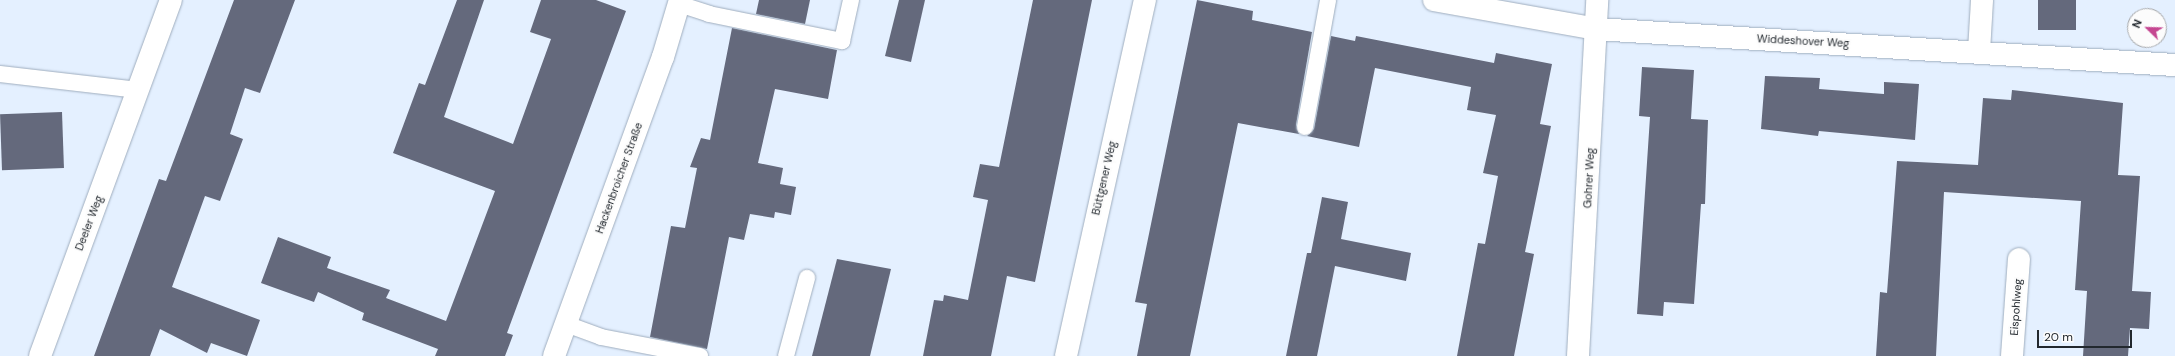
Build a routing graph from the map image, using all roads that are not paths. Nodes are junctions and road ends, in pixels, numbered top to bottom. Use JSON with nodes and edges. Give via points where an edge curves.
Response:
{"nodes":[{"id":1,"x":171,"y":0,"type":"edge"},
{"id":2,"x":851,"y":0,"type":"edge"},
{"id":3,"x":1144,"y":0,"type":"edge"},
{"id":4,"x":1328,"y":0,"type":"edge"},
{"id":5,"x":1434,"y":0,"type":"edge"},
{"id":6,"x":1597,"y":0,"type":"edge"},
{"id":7,"x":1982,"y":0,"type":"edge"},
{"id":8,"x":680,"y":2,"type":"edge"},
{"id":9,"x":1596,"y":29,"type":"junction"},
{"id":10,"x":1979,"y":51,"type":"junction"},
{"id":11,"x":2175,"y":65,"type":"edge"},
{"id":12,"x":0,"y":74,"type":"edge"},
{"id":13,"x":138,"y":90,"type":"junction"},
{"id":14,"x":1305,"y":127,"type":"dead end"},
{"id":15,"x":2019,"y":259,"type":"dead end"},
{"id":16,"x":807,"y":278,"type":"dead end"},
{"id":17,"x":566,"y":324,"type":"junction"},
{"id":18,"x":40,"y":356,"type":"edge"},
{"id":19,"x":554,"y":356,"type":"edge"},
{"id":20,"x":700,"y":356,"type":"edge"},
{"id":21,"x":786,"y":356,"type":"edge"},
{"id":22,"x":1066,"y":356,"type":"edge"},
{"id":23,"x":1578,"y":356,"type":"edge"},
{"id":24,"x":2012,"y":356,"type":"edge"}],
"edges":[{"from":1,"to":13,"type":"street","name":"Deeler Weg"},
{"from":2,"to":8,"type":"lane","via":[[842,41],[709,14]]},
{"from":3,"to":22,"type":"street","name":"Büttgener Weg"},
{"from":4,"to":14,"type":"lane"},
{"from":5,"to":9,"type":"street","name":"Widdeshover Weg"},
{"from":6,"to":9,"type":"street","name":"Gohrer Weg"},
{"from":7,"to":10,"type":"street"},
{"from":8,"to":17,"type":"street","name":"Hackenbroicher Straße","via":[[664,57]]},
{"from":9,"to":10,"type":"street","name":"Widdeshover Weg"},
{"from":9,"to":23,"type":"street","name":"Gohrer Weg"},
{"from":10,"to":11,"type":"street","name":"Widdeshover Weg"},
{"from":12,"to":13,"type":"lane"},
{"from":13,"to":18,"type":"street","name":"Deeler Weg"},
{"from":15,"to":24,"type":"street","name":"Eispohlweg"},
{"from":16,"to":21,"type":"lane"},
{"from":17,"to":19,"type":"street","name":"Hackenbroicher Straße"},
{"from":17,"to":20,"type":"lane","via":[[601,337]]}]}
